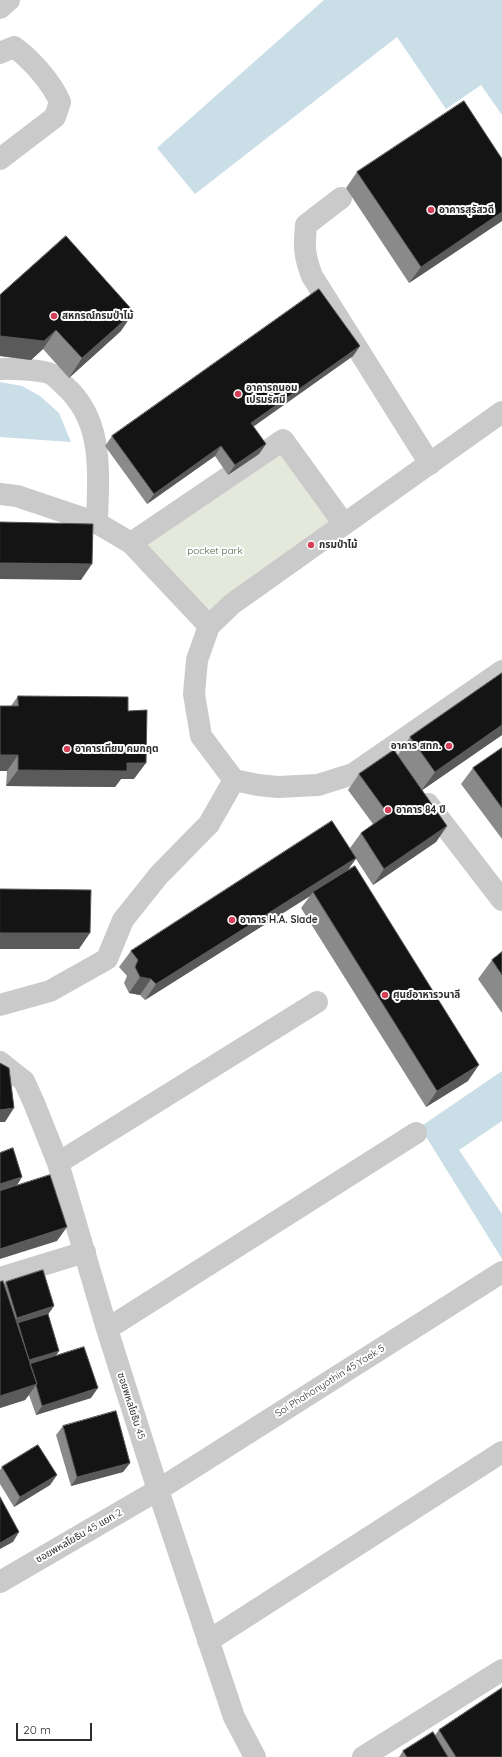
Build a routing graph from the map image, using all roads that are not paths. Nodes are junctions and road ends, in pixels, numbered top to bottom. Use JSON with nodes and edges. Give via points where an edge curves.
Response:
{"nodes":[{"id":1,"x":9,"y":0,"type":"edge"},
{"id":2,"x":0,"y":8,"type":"edge"},
{"id":3,"x":0,"y":53,"type":"edge"},
{"id":4,"x":0,"y":160,"type":"edge"},
{"id":5,"x":341,"y":198,"type":"dead end"},
{"id":6,"x":0,"y":369,"type":"edge"},
{"id":7,"x":502,"y":412,"type":"edge"},
{"id":8,"x":430,"y":464,"type":"junction"},
{"id":9,"x":0,"y":494,"type":"edge"},
{"id":10,"x":97,"y":523,"type":"junction"},
{"id":11,"x":344,"y":524,"type":"junction"},
{"id":12,"x":131,"y":543,"type":"junction"},
{"id":13,"x":209,"y":626,"type":"junction"},
{"id":14,"x":502,"y":671,"type":"edge"},
{"id":15,"x":387,"y":751,"type":"junction"},
{"id":16,"x":401,"y":769,"type":"edge"},
{"id":17,"x":234,"y":780,"type":"junction"},
{"id":18,"x":416,"y":788,"type":"edge"},
{"id":19,"x":502,"y":900,"type":"edge"},
{"id":20,"x":317,"y":1002,"type":"dead end"},
{"id":21,"x":0,"y":1005,"type":"edge"},
{"id":22,"x":0,"y":1062,"type":"edge"},
{"id":23,"x":416,"y":1132,"type":"dead end"},
{"id":24,"x":58,"y":1163,"type":"junction"},
{"id":25,"x":85,"y":1252,"type":"junction"},
{"id":26,"x":502,"y":1272,"type":"edge"},
{"id":27,"x":0,"y":1278,"type":"edge"},
{"id":28,"x":107,"y":1329,"type":"junction"},
{"id":29,"x":502,"y":1452,"type":"edge"},
{"id":30,"x":158,"y":1490,"type":"junction"},
{"id":31,"x":0,"y":1582,"type":"edge"},
{"id":32,"x":208,"y":1641,"type":"junction"},
{"id":33,"x":502,"y":1670,"type":"edge"},
{"id":34,"x":255,"y":1757,"type":"edge"},
{"id":35,"x":363,"y":1757,"type":"edge"}],
"edges":[{"from":1,"to":2,"type":"street"},
{"from":3,"to":4,"type":"street","via":[[14,47],[23,53],[55,90],[60,102],[55,117]]},
{"from":5,"to":8,"type":"street","via":[[306,225],[304,249],[307,262],[312,276]]},
{"from":6,"to":10,"type":"street","via":[[11,368],[51,374],[76,396],[90,422],[95,441],[98,463]]},
{"from":7,"to":8,"type":"street"},
{"from":8,"to":11,"type":"street"},
{"from":9,"to":10,"type":"street","via":[[17,496]]},
{"from":10,"to":12,"type":"street"},
{"from":11,"to":12,"type":"street","via":[[283,440]]},
{"from":11,"to":13,"type":"street","via":[[232,604]]},
{"from":12,"to":13,"type":"street"},
{"from":13,"to":17,"type":"street","via":[[197,660],[195,701],[201,736]]},
{"from":14,"to":15,"type":"street"},
{"from":15,"to":16,"type":"street"},
{"from":15,"to":17,"type":"street","via":[[353,774],[318,785],[271,786]]},
{"from":17,"to":21,"type":"street","via":[[209,824],[159,875],[123,920],[107,959],[50,991]]},
{"from":18,"to":19,"type":"street"},
{"from":20,"to":24,"type":"street"},
{"from":22,"to":24,"type":"street","name":"ซอยพหลโยธิน 45","via":[[24,1081]]},
{"from":23,"to":28,"type":"street"},
{"from":24,"to":25,"type":"street","name":"ซอยพหลโยธิน 45"},
{"from":25,"to":27,"type":"street"},
{"from":25,"to":28,"type":"street","name":"ซอยพหลโยธิน 45"},
{"from":26,"to":30,"type":"street","name":"Soi Phahonyothin 45 Yaek 5"},
{"from":28,"to":30,"type":"street","name":"ซอยพหลโยธิน 45"},
{"from":29,"to":32,"type":"street"},
{"from":30,"to":31,"type":"street","name":"ซอยพหลโยธิน 45 แยก 2"},
{"from":30,"to":32,"type":"street","name":"ซอยพหลโยธิน 45"},
{"from":32,"to":34,"type":"street","name":"ซอยพหลโยธิน 45","via":[[234,1717]]},
{"from":33,"to":35,"type":"street"}]}
